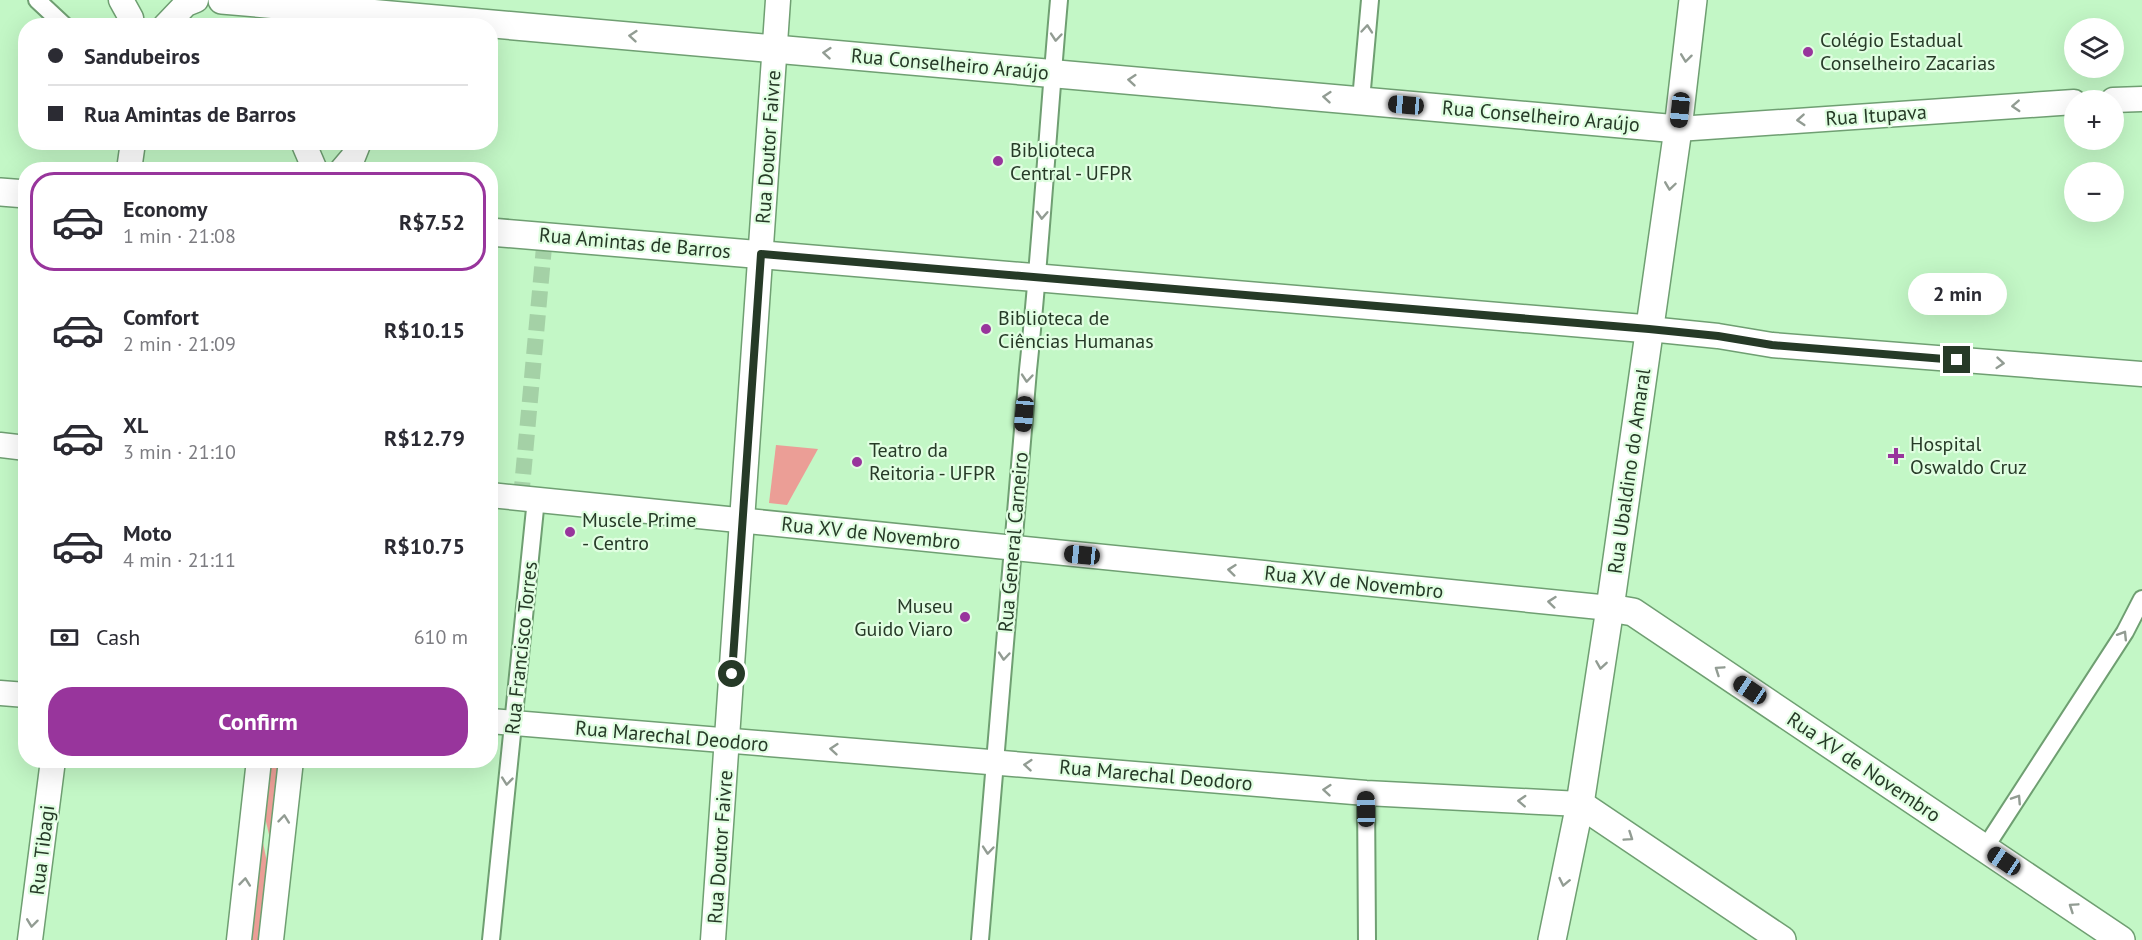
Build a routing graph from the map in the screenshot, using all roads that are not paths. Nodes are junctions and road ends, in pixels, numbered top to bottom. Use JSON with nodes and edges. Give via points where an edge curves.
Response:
{"nodes":[{"id":1,"x":36,"y":0,"type":"edge"},
{"id":2,"x":121,"y":0,"type":"edge"},
{"id":3,"x":196,"y":0,"type":"edge"},
{"id":4,"x":222,"y":0,"type":"edge"},
{"id":5,"x":778,"y":0,"type":"edge"},
{"id":6,"x":1059,"y":0,"type":"edge"},
{"id":7,"x":1370,"y":0,"type":"edge"},
{"id":8,"x":1693,"y":0,"type":"edge"},
{"id":9,"x":174,"y":16,"type":"edge"},
{"id":10,"x":56,"y":18,"type":"edge"},
{"id":11,"x":130,"y":18,"type":"edge"},
{"id":12,"x":360,"y":18,"type":"edge"},
{"id":13,"x":498,"y":29,"type":"edge"},
{"id":14,"x":775,"y":49,"type":"junction"},
{"id":15,"x":1052,"y":73,"type":"junction"},
{"id":16,"x":2142,"y":99,"type":"edge"},
{"id":17,"x":1361,"y":100,"type":"junction"},
{"id":18,"x":2124,"y":100,"type":"edge"},
{"id":19,"x":2064,"y":103,"type":"edge"},
{"id":20,"x":1678,"y":129,"type":"junction"},
{"id":21,"x":0,"y":192,"type":"edge"},
{"id":22,"x":18,"y":193,"type":"edge"},
{"id":23,"x":498,"y":233,"type":"edge"},
{"id":24,"x":761,"y":254,"type":"junction"},
{"id":25,"x":1038,"y":278,"type":"junction"},
{"id":26,"x":1649,"y":329,"type":"junction"},
{"id":27,"x":2142,"y":374,"type":"edge"},
{"id":28,"x":0,"y":445,"type":"edge"},
{"id":29,"x":18,"y":447,"type":"edge"},
{"id":30,"x":498,"y":496,"type":"edge"},
{"id":31,"x":536,"y":500,"type":"junction"},
{"id":32,"x":742,"y":520,"type":"junction"},
{"id":33,"x":1013,"y":548,"type":"junction"},
{"id":34,"x":2142,"y":599,"type":"edge"},
{"id":35,"x":1610,"y":608,"type":"junction"},
{"id":36,"x":0,"y":693,"type":"edge"},
{"id":37,"x":18,"y":694,"type":"edge"},
{"id":38,"x":502,"y":721,"type":"edge"},
{"id":39,"x":727,"y":740,"type":"junction"},
{"id":40,"x":995,"y":762,"type":"junction"},
{"id":41,"x":52,"y":768,"type":"edge"},
{"id":42,"x":258,"y":768,"type":"edge"},
{"id":43,"x":290,"y":768,"type":"edge"},
{"id":44,"x":255,"y":791,"type":"junction"},
{"id":45,"x":1366,"y":793,"type":"junction"},
{"id":46,"x":1580,"y":804,"type":"junction"},
{"id":47,"x":1985,"y":848,"type":"junction"},
{"id":48,"x":277,"y":886,"type":"junction"},
{"id":49,"x":30,"y":940,"type":"edge"},
{"id":50,"x":238,"y":940,"type":"edge"},
{"id":51,"x":271,"y":940,"type":"edge"},
{"id":52,"x":491,"y":940,"type":"edge"},
{"id":53,"x":713,"y":940,"type":"edge"},
{"id":54,"x":980,"y":940,"type":"edge"},
{"id":55,"x":1367,"y":940,"type":"edge"},
{"id":56,"x":1552,"y":940,"type":"edge"},
{"id":57,"x":1782,"y":940,"type":"edge"},
{"id":58,"x":2121,"y":940,"type":"edge"}],
"edges":[{"from":1,"to":10,"type":"street"},
{"from":2,"to":11,"type":"main road"},
{"from":3,"to":9,"type":"main road"},
{"from":4,"to":12,"type":"main road","name":"Rua Conselheiro Araújo"},
{"from":5,"to":14,"type":"main road","name":"Rua Doutor Faivre"},
{"from":6,"to":15,"type":"street","name":"Rua General Carneiro","one_way":true},
{"from":17,"to":7,"type":"street","one_way":true},
{"from":8,"to":20,"type":"main road","name":"Rua Ubaldino do Amaral","one_way":true},
{"from":14,"to":13,"type":"main road","name":"Rua Conselheiro Araújo","one_way":true},
{"from":15,"to":14,"type":"main road","name":"Rua Conselheiro Araújo","one_way":true},
{"from":14,"to":24,"type":"main road","name":"Rua Doutor Faivre"},
{"from":17,"to":15,"type":"main road","name":"Rua Conselheiro Araújo","one_way":true},
{"from":15,"to":25,"type":"street","name":"Rua General Carneiro","one_way":true},
{"from":16,"to":18,"type":"main road"},
{"from":17,"to":20,"type":"main road","name":"Rua Conselheiro Araújo"},
{"from":19,"to":20,"type":"main road","name":"Rua Itupava","one_way":true},
{"from":20,"to":26,"type":"main road","name":"Rua Ubaldino do Amaral","one_way":true},
{"from":21,"to":22,"type":"main road"},
{"from":23,"to":24,"type":"main road","name":"Rua Amintas de Barros"},
{"from":24,"to":25,"type":"main road","name":"Rua Amintas de Barros"},
{"from":24,"to":32,"type":"main road","name":"Rua Doutor Faivre"},
{"from":25,"to":26,"type":"main road","name":"Rua Amintas de Barros"},
{"from":25,"to":33,"type":"street","name":"Rua General Carneiro","one_way":true},
{"from":26,"to":27,"type":"main road","name":"Rua Amintas de Barros","one_way":true,"via":[[1772,345]]},
{"from":26,"to":35,"type":"main road","name":"Rua Ubaldino do Amaral"},
{"from":28,"to":29,"type":"main road"},
{"from":30,"to":31,"type":"main road","name":"Rua XV de Novembro"},
{"from":31,"to":32,"type":"main road","name":"Rua XV de Novembro"},
{"from":31,"to":38,"type":"street","name":"Rua Francisco Torres"},
{"from":32,"to":33,"type":"main road","name":"Rua XV de Novembro"},
{"from":32,"to":39,"type":"main road","name":"Rua Doutor Faivre"},
{"from":35,"to":33,"type":"main road","name":"Rua XV de Novembro","one_way":true},
{"from":33,"to":40,"type":"street","name":"Rua General Carneiro","one_way":true},
{"from":47,"to":34,"type":"street","one_way":true,"via":[[2125,632]]},
{"from":35,"to":46,"type":"main road","name":"Rua Ubaldino do Amaral","one_way":true},
{"from":47,"to":35,"type":"main road","name":"Rua XV de Novembro","one_way":true,"via":[[1633,612]]},
{"from":36,"to":37,"type":"main road"},
{"from":38,"to":39,"type":"main road","name":"Rua Marechal Deodoro"},
{"from":38,"to":52,"type":"street","name":"Rua Francisco Torres","one_way":true},
{"from":40,"to":39,"type":"main road","name":"Rua Marechal Deodoro","one_way":true},
{"from":39,"to":53,"type":"main road","name":"Rua Doutor Faivre"},
{"from":45,"to":40,"type":"main road","name":"Rua Marechal Deodoro","one_way":true},
{"from":40,"to":54,"type":"street","name":"Rua General Carneiro","one_way":true},
{"from":41,"to":49,"type":"main road","name":"Rua Tibagi","one_way":true},
{"from":42,"to":44,"type":"main road"},
{"from":48,"to":43,"type":"main road","one_way":true},
{"from":44,"to":48,"type":"main road"},
{"from":50,"to":44,"type":"main road","one_way":true},
{"from":46,"to":45,"type":"main road","name":"Rua Marechal Deodoro","one_way":true},
{"from":45,"to":55,"type":"street"},
{"from":46,"to":56,"type":"main road","name":"Rua Ubaldino do Amaral","one_way":true},
{"from":46,"to":57,"type":"main road","one_way":true},
{"from":58,"to":47,"type":"main road","name":"Rua XV de Novembro","one_way":true},
{"from":48,"to":51,"type":"main road"}]}
